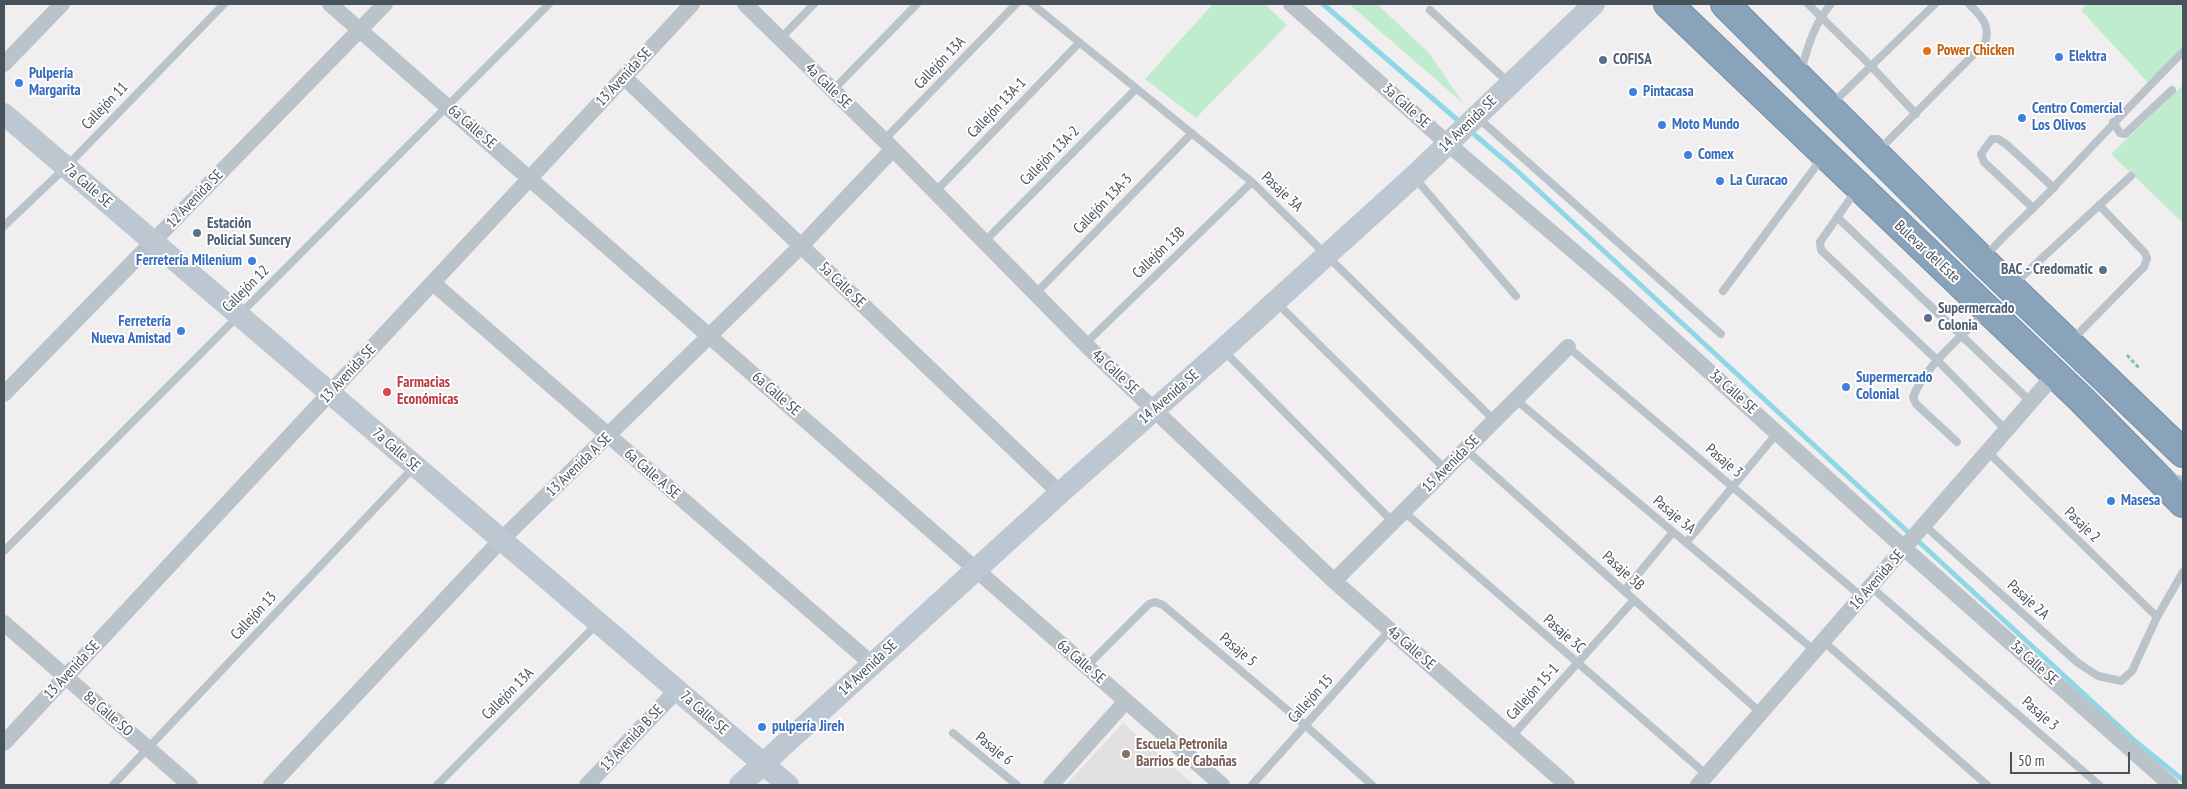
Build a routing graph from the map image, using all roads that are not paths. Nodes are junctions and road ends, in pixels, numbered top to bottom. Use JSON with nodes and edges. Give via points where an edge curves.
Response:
{"nodes":[{"id":1,"x":62,"y":4,"type":"edge"},
{"id":2,"x":224,"y":4,"type":"edge"},
{"id":3,"x":330,"y":4,"type":"edge"},
{"id":4,"x":385,"y":4,"type":"edge"},
{"id":5,"x":549,"y":4,"type":"edge"},
{"id":6,"x":692,"y":4,"type":"edge"},
{"id":7,"x":744,"y":4,"type":"edge"},
{"id":8,"x":814,"y":4,"type":"edge"},
{"id":9,"x":917,"y":4,"type":"edge"},
{"id":10,"x":1016,"y":4,"type":"edge"},
{"id":11,"x":1032,"y":4,"type":"edge"},
{"id":12,"x":1291,"y":4,"type":"edge"},
{"id":13,"x":1594,"y":4,"type":"edge"},
{"id":14,"x":1668,"y":4,"type":"edge"},
{"id":15,"x":1725,"y":4,"type":"edge"},
{"id":16,"x":1808,"y":4,"type":"edge"},
{"id":17,"x":1831,"y":4,"type":"edge"},
{"id":18,"x":1935,"y":4,"type":"edge"},
{"id":19,"x":1969,"y":4,"type":"edge"},
{"id":20,"x":1430,"y":10,"type":"dead end"},
{"id":21,"x":1820,"y":16,"type":"junction"},
{"id":22,"x":360,"y":30,"type":"junction"},
{"id":23,"x":780,"y":39,"type":"junction"},
{"id":24,"x":1079,"y":43,"type":"junction"},
{"id":25,"x":2183,"y":52,"type":"edge"},
{"id":26,"x":4,"y":64,"type":"edge"},
{"id":27,"x":1872,"y":66,"type":"junction"},
{"id":28,"x":624,"y":77,"type":"junction"},
{"id":29,"x":1799,"y":78,"type":"junction"},
{"id":30,"x":1510,"y":84,"type":"junction"},
{"id":31,"x":1136,"y":89,"type":"junction"},
{"id":32,"x":833,"y":90,"type":"junction"},
{"id":33,"x":2172,"y":90,"type":"dead end"},
{"id":34,"x":447,"y":106,"type":"junction"},
{"id":35,"x":1829,"y":108,"type":"junction"},
{"id":36,"x":4,"y":114,"type":"edge"},
{"id":37,"x":1916,"y":114,"type":"junction"},
{"id":38,"x":1476,"y":116,"type":"junction"},
{"id":39,"x":2113,"y":122,"type":"junction"},
{"id":40,"x":1192,"y":133,"type":"junction"},
{"id":41,"x":1448,"y":142,"type":"junction"},
{"id":42,"x":888,"y":145,"type":"junction"},
{"id":43,"x":1875,"y":154,"type":"junction"},
{"id":44,"x":1824,"y":155,"type":"junction"},
{"id":45,"x":66,"y":167,"type":"junction"},
{"id":46,"x":1414,"y":176,"type":"junction"},
{"id":47,"x":2131,"y":176,"type":"dead end"},
{"id":48,"x":530,"y":179,"type":"junction"},
{"id":49,"x":1252,"y":182,"type":"junction"},
{"id":50,"x":1858,"y":187,"type":"junction"},
{"id":51,"x":2054,"y":188,"type":"junction"},
{"id":52,"x":935,"y":192,"type":"junction"},
{"id":53,"x":2099,"y":205,"type":"junction"},
{"id":54,"x":2033,"y":208,"type":"junction"},
{"id":55,"x":1837,"y":217,"type":"junction"},
{"id":56,"x":4,"y":226,"type":"edge"},
{"id":57,"x":153,"y":242,"type":"junction"},
{"id":58,"x":984,"y":242,"type":"junction"},
{"id":59,"x":801,"y":246,"type":"junction"},
{"id":60,"x":1328,"y":254,"type":"junction"},
{"id":61,"x":1982,"y":260,"type":"junction"},
{"id":62,"x":433,"y":283,"type":"junction"},
{"id":63,"x":2011,"y":288,"type":"junction"},
{"id":64,"x":1723,"y":291,"type":"dead end"},
{"id":65,"x":1035,"y":294,"type":"junction"},
{"id":66,"x":1516,"y":296,"type":"dead end"},
{"id":67,"x":1276,"y":302,"type":"junction"},
{"id":68,"x":1988,"y":310,"type":"junction"},
{"id":69,"x":239,"y":316,"type":"junction"},
{"id":70,"x":1721,"y":334,"type":"dead end"},
{"id":71,"x":710,"y":336,"type":"junction"},
{"id":72,"x":1962,"y":336,"type":"junction"},
{"id":73,"x":2069,"y":342,"type":"junction"},
{"id":74,"x":1085,"y":344,"type":"junction"},
{"id":75,"x":1568,"y":347,"type":"joint"},
{"id":76,"x":1222,"y":350,"type":"junction"},
{"id":77,"x":1938,"y":361,"type":"junction"},
{"id":78,"x":2055,"y":374,"type":"junction"},
{"id":79,"x":330,"y":393,"type":"junction"},
{"id":80,"x":4,"y":394,"type":"edge"},
{"id":81,"x":1516,"y":399,"type":"junction"},
{"id":82,"x":2031,"y":402,"type":"junction"},
{"id":83,"x":1155,"y":410,"type":"junction"},
{"id":84,"x":1494,"y":420,"type":"junction"},
{"id":85,"x":2006,"y":430,"type":"junction"},
{"id":86,"x":1778,"y":432,"type":"junction"},
{"id":87,"x":609,"y":436,"type":"junction"},
{"id":88,"x":1957,"y":442,"type":"dead end"},
{"id":89,"x":1466,"y":449,"type":"junction"},
{"id":90,"x":1988,"y":452,"type":"junction"},
{"id":91,"x":2174,"y":462,"type":"edge"},
{"id":92,"x":415,"y":466,"type":"junction"},
{"id":93,"x":1446,"y":469,"type":"junction"},
{"id":94,"x":2183,"y":480,"type":"edge"},
{"id":95,"x":1733,"y":487,"type":"junction"},
{"id":96,"x":1060,"y":492,"type":"junction"},
{"id":97,"x":2183,"y":502,"type":"edge"},
{"id":98,"x":1398,"y":517,"type":"junction"},
{"id":99,"x":1924,"y":526,"type":"junction"},
{"id":100,"x":1673,"y":532,"type":"junction"},
{"id":101,"x":501,"y":540,"type":"junction"},
{"id":102,"x":1686,"y":543,"type":"junction"},
{"id":103,"x":1904,"y":548,"type":"junction"},
{"id":104,"x":4,"y":551,"type":"edge"},
{"id":105,"x":975,"y":570,"type":"junction"},
{"id":106,"x":2183,"y":572,"type":"edge"},
{"id":107,"x":1334,"y":581,"type":"junction"},
{"id":108,"x":1625,"y":590,"type":"junction"},
{"id":109,"x":1866,"y":592,"type":"junction"},
{"id":110,"x":1634,"y":600,"type":"junction"},
{"id":111,"x":2157,"y":617,"type":"junction"},
{"id":112,"x":4,"y":623,"type":"edge"},
{"id":113,"x":598,"y":623,"type":"junction"},
{"id":114,"x":1390,"y":630,"type":"junction"},
{"id":115,"x":1819,"y":646,"type":"junction"},
{"id":116,"x":872,"y":664,"type":"junction"},
{"id":117,"x":1577,"y":664,"type":"junction"},
{"id":118,"x":1086,"y":667,"type":"junction"},
{"id":119,"x":66,"y":677,"type":"junction"},
{"id":120,"x":677,"y":690,"type":"junction"},
{"id":121,"x":1126,"y":701,"type":"junction"},
{"id":122,"x":1761,"y":713,"type":"junction"},
{"id":123,"x":1305,"y":725,"type":"junction"},
{"id":124,"x":953,"y":733,"type":"dead end"},
{"id":125,"x":1512,"y":736,"type":"junction"},
{"id":126,"x":4,"y":743,"type":"edge"},
{"id":127,"x":148,"y":749,"type":"junction"},
{"id":128,"x":763,"y":764,"type":"junction"},
{"id":129,"x":1702,"y":780,"type":"edge"},
{"id":130,"x":113,"y":785,"type":"edge"},
{"id":131,"x":190,"y":785,"type":"edge"},
{"id":132,"x":271,"y":785,"type":"edge"},
{"id":133,"x":437,"y":785,"type":"edge"},
{"id":134,"x":588,"y":785,"type":"edge"},
{"id":135,"x":740,"y":785,"type":"edge"},
{"id":136,"x":788,"y":785,"type":"edge"},
{"id":137,"x":1017,"y":785,"type":"edge"},
{"id":138,"x":1050,"y":785,"type":"edge"},
{"id":139,"x":1222,"y":785,"type":"edge"},
{"id":140,"x":1252,"y":785,"type":"edge"},
{"id":141,"x":1372,"y":785,"type":"edge"},
{"id":142,"x":1567,"y":785,"type":"edge"},
{"id":143,"x":1987,"y":785,"type":"edge"},
{"id":144,"x":2099,"y":785,"type":"edge"},
{"id":145,"x":2171,"y":785,"type":"edge"}],
"edges":[{"from":1,"to":26,"type":"street"},
{"from":2,"to":45,"type":"lane","name":"Callejón 11"},
{"from":3,"to":22,"type":"street","name":"6a Calle SE"},
{"from":4,"to":22,"type":"street","name":"12 Avenida SE"},
{"from":5,"to":34,"type":"lane","name":"Callejón 12"},
{"from":6,"to":28,"type":"street","name":"13 Avenida SE"},
{"from":7,"to":23,"type":"street","name":"4a Calle SE"},
{"from":8,"to":23,"type":"lane"},
{"from":9,"to":32,"type":"lane"},
{"from":10,"to":42,"type":"lane","name":"Callejón 13A"},
{"from":11,"to":24,"type":"lane","name":"Pasaje 3A"},
{"from":12,"to":41,"type":"street","name":"3a Calle SE"},
{"from":13,"to":30,"type":"street","name":"14 Avenida SE"},
{"from":14,"to":44,"type":"highway","name":"Bulevar del Este"},
{"from":15,"to":29,"type":"highway"},
{"from":16,"to":21,"type":"lane"},
{"from":17,"to":21,"type":"lane"},
{"from":18,"to":27,"type":"lane"},
{"from":19,"to":37,"type":"lane","via":[[1984,19],[1988,35],[1985,43]]},
{"from":20,"to":30,"type":"lane"},
{"from":21,"to":27,"type":"lane"},
{"from":21,"to":29,"type":"lane"},
{"from":22,"to":34,"type":"street","name":"6a Calle SE"},
{"from":22,"to":57,"type":"street","name":"12 Avenida SE"},
{"from":23,"to":32,"type":"street","name":"4a Calle SE"},
{"from":24,"to":31,"type":"lane","name":"Pasaje 3A"},
{"from":24,"to":52,"type":"lane","name":"Callejón 13A-1"},
{"from":25,"to":39,"type":"lane"},
{"from":27,"to":35,"type":"lane"},
{"from":27,"to":37,"type":"lane"},
{"from":28,"to":48,"type":"street","name":"13 Avenida SE"},
{"from":28,"to":59,"type":"street","name":"5a Calle SE"},
{"from":29,"to":35,"type":"highway"},
{"from":30,"to":38,"type":"street","name":"14 Avenida SE"},
{"from":31,"to":40,"type":"lane","name":"Pasaje 3A"},
{"from":31,"to":58,"type":"lane","name":"Callejón 13A-2"},
{"from":32,"to":42,"type":"street","name":"4a Calle SE"},
{"from":33,"to":39,"type":"lane","via":[[2125,134],[2120,133]]},
{"from":34,"to":48,"type":"street","name":"6a Calle SE"},
{"from":34,"to":69,"type":"lane","name":"Callejón 12"},
{"from":35,"to":43,"type":"highway"},
{"from":36,"to":45,"type":"street","name":"7a Calle SE"},
{"from":37,"to":43,"type":"lane"},
{"from":38,"to":41,"type":"street","name":"14 Avenida SE"},
{"from":38,"to":70,"type":"lane"},
{"from":39,"to":51,"type":"lane"},
{"from":40,"to":49,"type":"lane","name":"Pasaje 3A"},
{"from":40,"to":65,"type":"lane","name":"Callejón 13A-3"},
{"from":41,"to":46,"type":"street","name":"14 Avenida SE"},
{"from":41,"to":86,"type":"street","name":"3a Calle SE"},
{"from":42,"to":52,"type":"street","name":"4a Calle SE"},
{"from":42,"to":59,"type":"street","name":"13 Avenida A SE"},
{"from":43,"to":61,"type":"highway"},
{"from":44,"to":50,"type":"highway","name":"Bulevar del Este"},
{"from":44,"to":64,"type":"lane"},
{"from":45,"to":56,"type":"lane","name":"Callejón 11"},
{"from":45,"to":57,"type":"street","name":"7a Calle SE"},
{"from":46,"to":60,"type":"street","name":"14 Avenida SE"},
{"from":46,"to":66,"type":"lane"},
{"from":47,"to":53,"type":"lane"},
{"from":48,"to":62,"type":"street","name":"13 Avenida SE"},
{"from":48,"to":71,"type":"street","name":"6a Calle SE"},
{"from":49,"to":60,"type":"lane","name":"Pasaje 3A"},
{"from":49,"to":74,"type":"lane","name":"Callejón 13B"},
{"from":50,"to":55,"type":"lane"},
{"from":50,"to":68,"type":"highway","name":"Bulevar del Este"},
{"from":51,"to":54,"type":"lane"},
{"from":51,"to":54,"type":"lane","via":[[2006,144],[1992,139],[1981,154],[1984,162]]},
{"from":52,"to":58,"type":"street","name":"4a Calle SE"},
{"from":53,"to":63,"type":"lane"},
{"from":53,"to":73,"type":"lane","via":[[2147,258],[2144,267]]},
{"from":54,"to":61,"type":"lane"},
{"from":55,"to":72,"type":"lane"},
{"from":55,"to":77,"type":"lane","via":[[1820,242],[1821,250]]},
{"from":57,"to":69,"type":"street","name":"7a Calle SE"},
{"from":57,"to":80,"type":"street","name":"12 Avenida SE"},
{"from":58,"to":65,"type":"street","name":"4a Calle SE"},
{"from":59,"to":71,"type":"street","name":"13 Avenida A SE"},
{"from":59,"to":96,"type":"street","name":"5a Calle SE"},
{"from":60,"to":67,"type":"street","name":"14 Avenida SE"},
{"from":60,"to":84,"type":"lane","name":"Pasaje 3A"},
{"from":61,"to":63,"type":"highway"},
{"from":62,"to":79,"type":"street","name":"13 Avenida SE"},
{"from":62,"to":87,"type":"street","name":"6a Calle A SE"},
{"from":63,"to":73,"type":"highway"},
{"from":65,"to":74,"type":"street","name":"4a Calle SE"},
{"from":67,"to":76,"type":"street","name":"14 Avenida SE"},
{"from":67,"to":93,"type":"lane"},
{"from":68,"to":72,"type":"lane"},
{"from":68,"to":78,"type":"highway","name":"Bulevar del Este"},
{"from":69,"to":79,"type":"street","name":"7a Calle SE"},
{"from":69,"to":104,"type":"lane","name":"Callejón 12"},
{"from":71,"to":87,"type":"street","name":"13 Avenida A SE"},
{"from":71,"to":105,"type":"street","name":"6a Calle SE"},
{"from":72,"to":77,"type":"lane"},
{"from":72,"to":82,"type":"lane"},
{"from":73,"to":91,"type":"highway"},
{"from":74,"to":83,"type":"street","name":"4a Calle SE"},
{"from":75,"to":81,"type":"street","name":"15 Avenida SE"},
{"from":75,"to":95,"type":"lane","name":"Pasaje 3"},
{"from":76,"to":83,"type":"street","name":"14 Avenida SE"},
{"from":76,"to":98,"type":"lane","name":"Pasaje 3C"},
{"from":77,"to":85,"type":"lane"},
{"from":77,"to":88,"type":"lane","via":[[1913,397],[1916,404]]},
{"from":78,"to":82,"type":"street","name":"16 Avenida SE"},
{"from":78,"to":97,"type":"highway","name":"Bulevar del Este","via":[[2130,442]]},
{"from":79,"to":92,"type":"street","name":"7a Calle SE"},
{"from":79,"to":119,"type":"street","name":"13 Avenida SE"},
{"from":81,"to":84,"type":"street","name":"15 Avenida SE"},
{"from":81,"to":100,"type":"lane","name":"Pasaje 3A"},
{"from":82,"to":85,"type":"street","name":"16 Avenida SE"},
{"from":83,"to":96,"type":"street","name":"14 Avenida SE"},
{"from":83,"to":107,"type":"street","name":"4a Calle SE"},
{"from":84,"to":89,"type":"street","name":"15 Avenida SE"},
{"from":85,"to":90,"type":"street","name":"16 Avenida SE"},
{"from":86,"to":95,"type":"lane"},
{"from":86,"to":103,"type":"street","name":"3a Calle SE"},
{"from":87,"to":101,"type":"street","name":"13 Avenida A SE"},
{"from":87,"to":116,"type":"street","name":"6a Calle A SE"},
{"from":89,"to":93,"type":"street","name":"15 Avenida SE"},
{"from":89,"to":108,"type":"lane","name":"Pasaje 3B"},
{"from":90,"to":99,"type":"street","name":"16 Avenida SE"},
{"from":90,"to":111,"type":"lane","name":"Pasaje 2"},
{"from":91,"to":94,"type":"lane","via":[[2172,478]]},
{"from":92,"to":101,"type":"street","name":"7a Calle SE"},
{"from":92,"to":127,"type":"lane","name":"Callejón 13"},
{"from":93,"to":98,"type":"street","name":"15 Avenida SE"},
{"from":95,"to":102,"type":"lane"},
{"from":95,"to":109,"type":"lane","name":"Pasaje 3"},
{"from":96,"to":105,"type":"street","name":"14 Avenida SE"},
{"from":98,"to":107,"type":"street","name":"15 Avenida SE"},
{"from":98,"to":117,"type":"lane","name":"Pasaje 3C"},
{"from":99,"to":103,"type":"street","name":"16 Avenida SE"},
{"from":99,"to":111,"type":"lane","name":"Pasaje 2A","via":[[2078,663],[2098,676],[2121,681],[2132,671]]},
{"from":100,"to":102,"type":"lane","name":"Pasaje 3A"},
{"from":100,"to":108,"type":"lane"},
{"from":101,"to":113,"type":"street","name":"7a Calle SE"},
{"from":101,"to":132,"type":"street","name":"13 Avenida A SE"},
{"from":102,"to":115,"type":"lane","name":"Pasaje 3A"},
{"from":103,"to":109,"type":"street","name":"16 Avenida SE"},
{"from":103,"to":145,"type":"street","name":"3a Calle SE"},
{"from":105,"to":116,"type":"street","name":"14 Avenida SE"},
{"from":105,"to":118,"type":"street","name":"6a Calle SE"},
{"from":106,"to":111,"type":"lane"},
{"from":107,"to":114,"type":"street","name":"4a Calle SE"},
{"from":108,"to":110,"type":"lane","name":"Pasaje 3B"},
{"from":109,"to":115,"type":"street","name":"16 Avenida SE"},
{"from":109,"to":144,"type":"lane","name":"Pasaje 3"},
{"from":110,"to":117,"type":"lane","name":"Callejón 15-1"},
{"from":110,"to":122,"type":"lane","name":"Pasaje 3B"},
{"from":112,"to":119,"type":"street","name":"8a Calle SO"},
{"from":113,"to":120,"type":"street","name":"7a Calle SE"},
{"from":113,"to":133,"type":"lane","name":"Callejón 13A"},
{"from":114,"to":123,"type":"lane","name":"Callejón 15"},
{"from":114,"to":125,"type":"street","name":"4a Calle SE"},
{"from":115,"to":122,"type":"street","name":"16 Avenida SE"},
{"from":115,"to":143,"type":"lane","name":"Pasaje 3A"},
{"from":116,"to":128,"type":"street","name":"14 Avenida SE"},
{"from":117,"to":125,"type":"lane","name":"Callejón 15-1"},
{"from":117,"to":129,"type":"lane","name":"Pasaje 3C"},
{"from":118,"to":121,"type":"street","name":"6a Calle SE"},
{"from":118,"to":123,"type":"lane","name":"Pasaje 5","via":[[1149,604],[1155,602],[1163,605]]},
{"from":119,"to":126,"type":"street","name":"13 Avenida SE"},
{"from":119,"to":127,"type":"street","name":"8a Calle SO"},
{"from":120,"to":128,"type":"street","name":"7a Calle SE"},
{"from":120,"to":134,"type":"street","name":"13 Avenida B SE"},
{"from":121,"to":138,"type":"street"},
{"from":121,"to":139,"type":"street","name":"6a Calle SE"},
{"from":122,"to":129,"type":"street","name":"16 Avenida SE"},
{"from":123,"to":140,"type":"lane","name":"Callejón 15"},
{"from":123,"to":141,"type":"lane","name":"Pasaje 5"},
{"from":124,"to":137,"type":"lane","name":"Pasaje 6"},
{"from":125,"to":142,"type":"street","name":"4a Calle SE"},
{"from":127,"to":130,"type":"lane","name":"Callejón 13"},
{"from":127,"to":131,"type":"street","name":"8a Calle SO"},
{"from":128,"to":135,"type":"street","name":"14 Avenida SE"},
{"from":128,"to":136,"type":"street","name":"7a Calle SE"}]}
